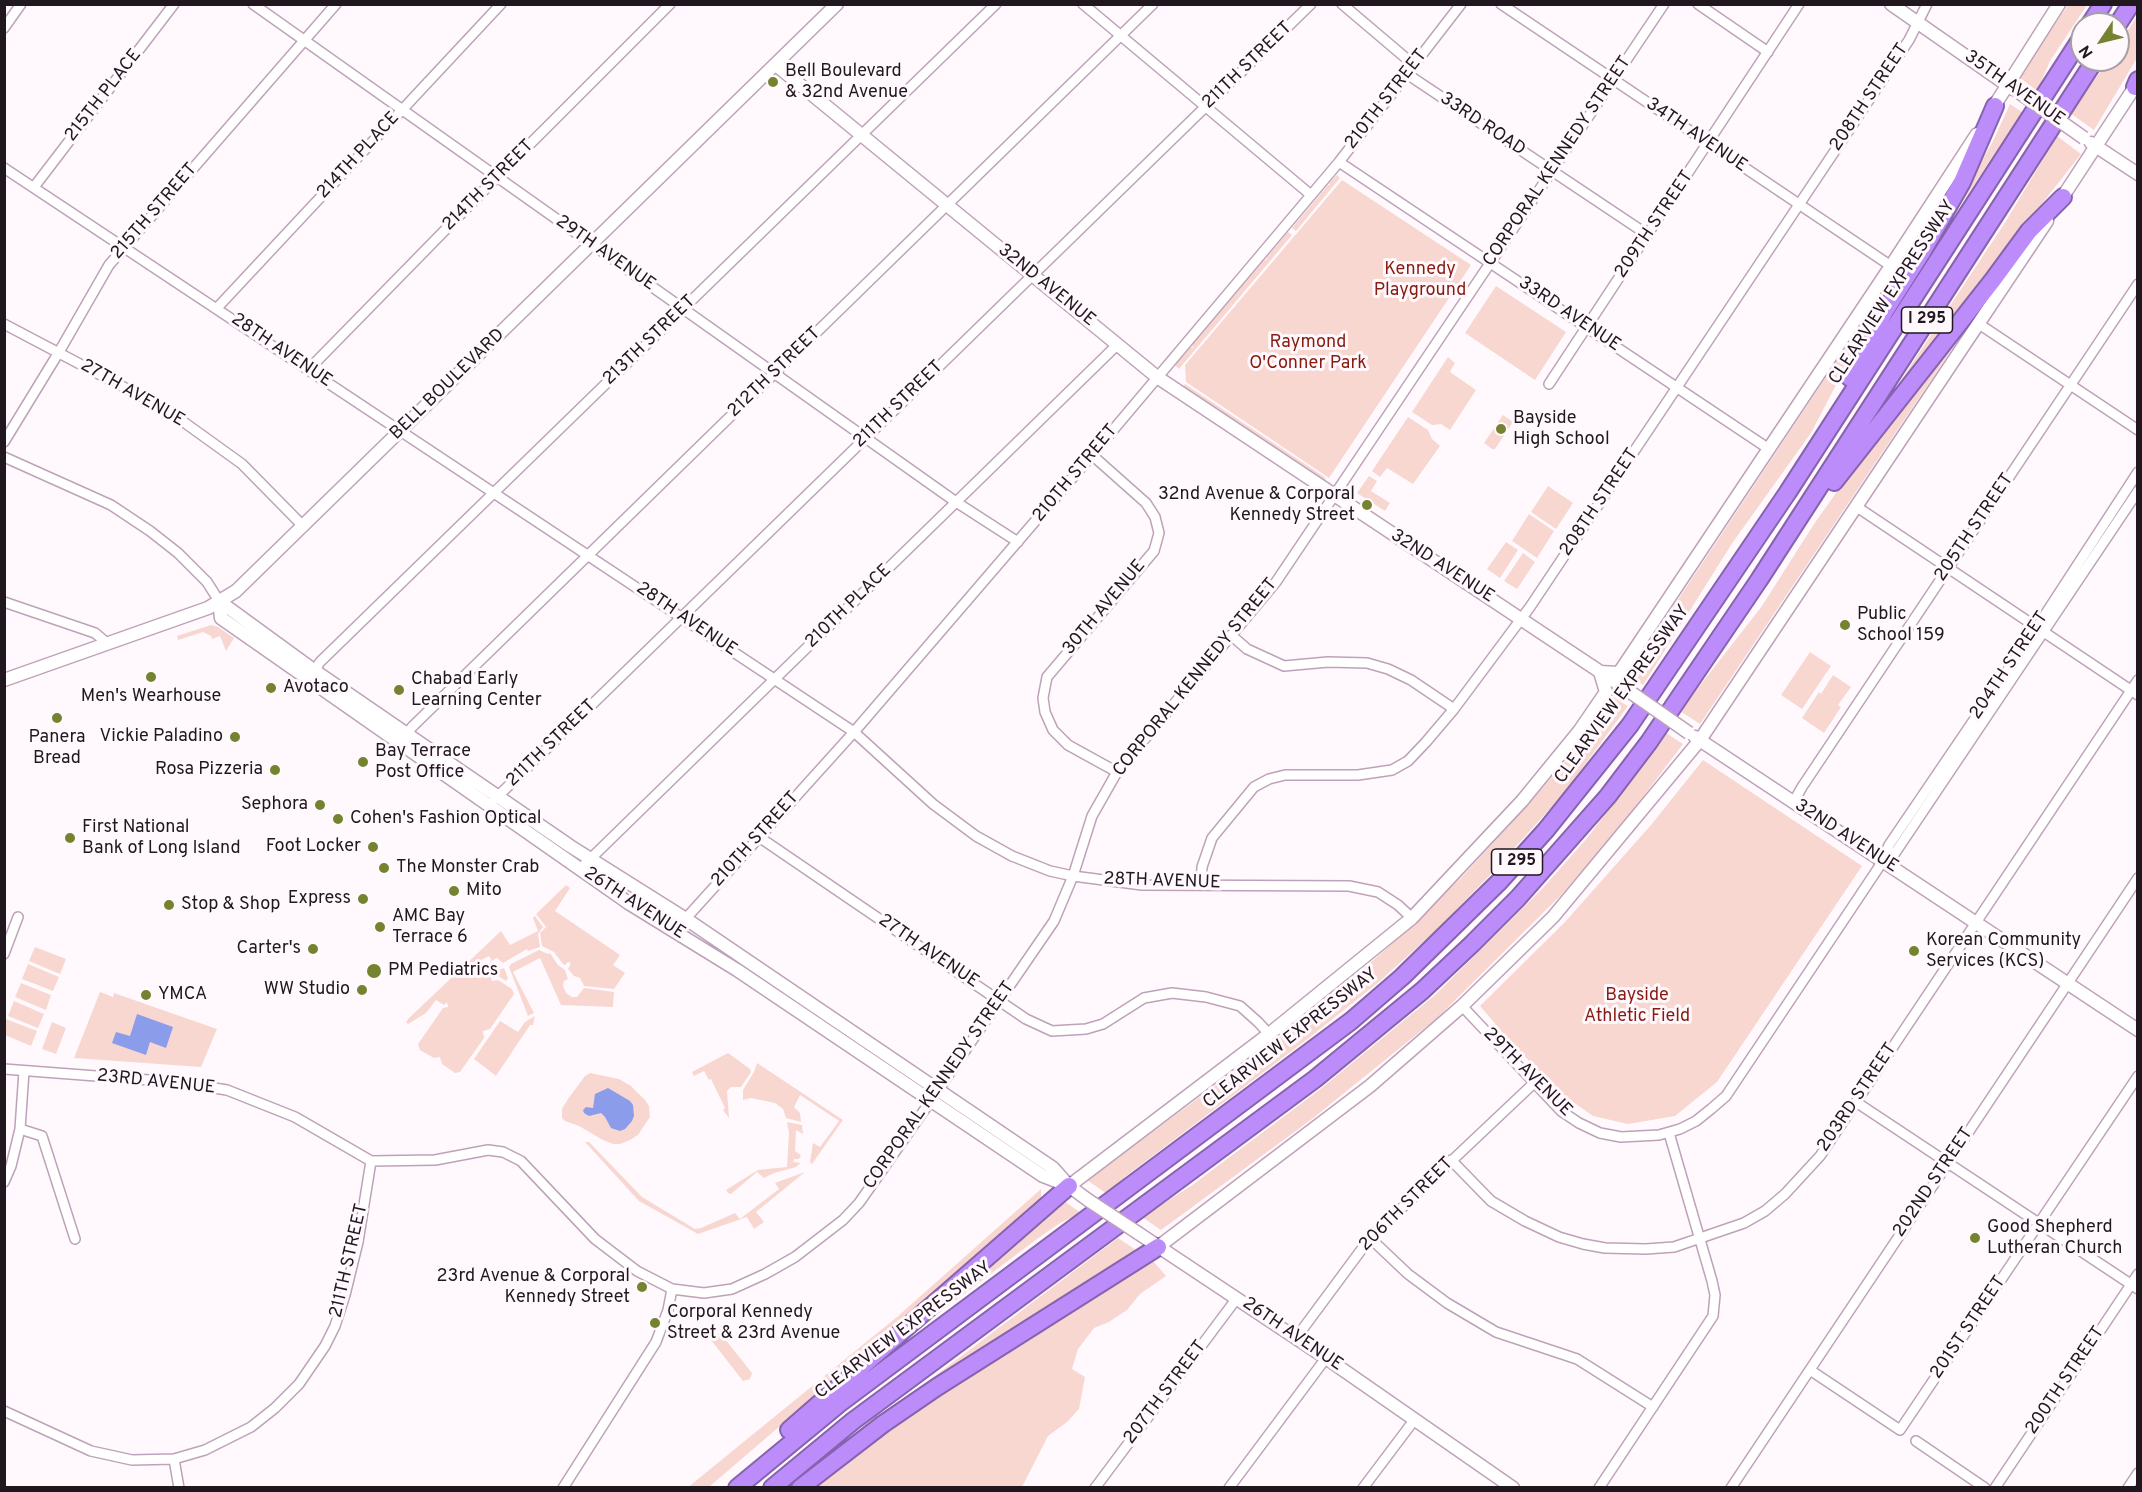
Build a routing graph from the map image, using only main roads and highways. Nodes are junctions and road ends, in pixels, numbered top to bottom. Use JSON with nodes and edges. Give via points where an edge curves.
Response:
{"nodes":[{"id":1,"x":2070,"y":56,"type":"edge"},
{"id":2,"x":2087,"y":72,"type":"edge"},
{"id":3,"x":1995,"y":106,"type":"road end"},
{"id":4,"x":2062,"y":197,"type":"road end"},
{"id":5,"x":1788,"y":492,"type":"junction"},
{"id":6,"x":1759,"y":580,"type":"junction"},
{"id":7,"x":1069,"y":1186,"type":"road end"},
{"id":8,"x":1158,"y":1247,"type":"road end"},
{"id":9,"x":724,"y":1488,"type":"edge"},
{"id":10,"x":737,"y":1488,"type":"edge"},
{"id":11,"x":772,"y":1488,"type":"edge"},
{"id":12,"x":800,"y":1488,"type":"edge"}],
"edges":[{"from":1,"to":5,"type":"highway","name":"CLEARVIEW EXPRESSWAY","number":"I 295"},
{"from":2,"to":6,"type":"highway","number":"I 295"},
{"from":3,"to":5,"type":"highway","via":[[1962,183],[1885,312]]},
{"from":4,"to":6,"type":"highway","via":[[2029,231]]},
{"from":5,"to":10,"type":"highway","name":"CLEARVIEW EXPRESSWAY","number":"I 295","via":[[1630,725],[1589,778],[1508,873],[1443,937],[1351,1021],[840,1403]]},
{"from":6,"to":11,"type":"highway","number":"I 295","via":[[1608,796],[1518,898],[1447,968],[1315,1079],[862,1414]]},
{"from":7,"to":9,"type":"highway"},
{"from":8,"to":12,"type":"highway","via":[[937,1387]]}]}
